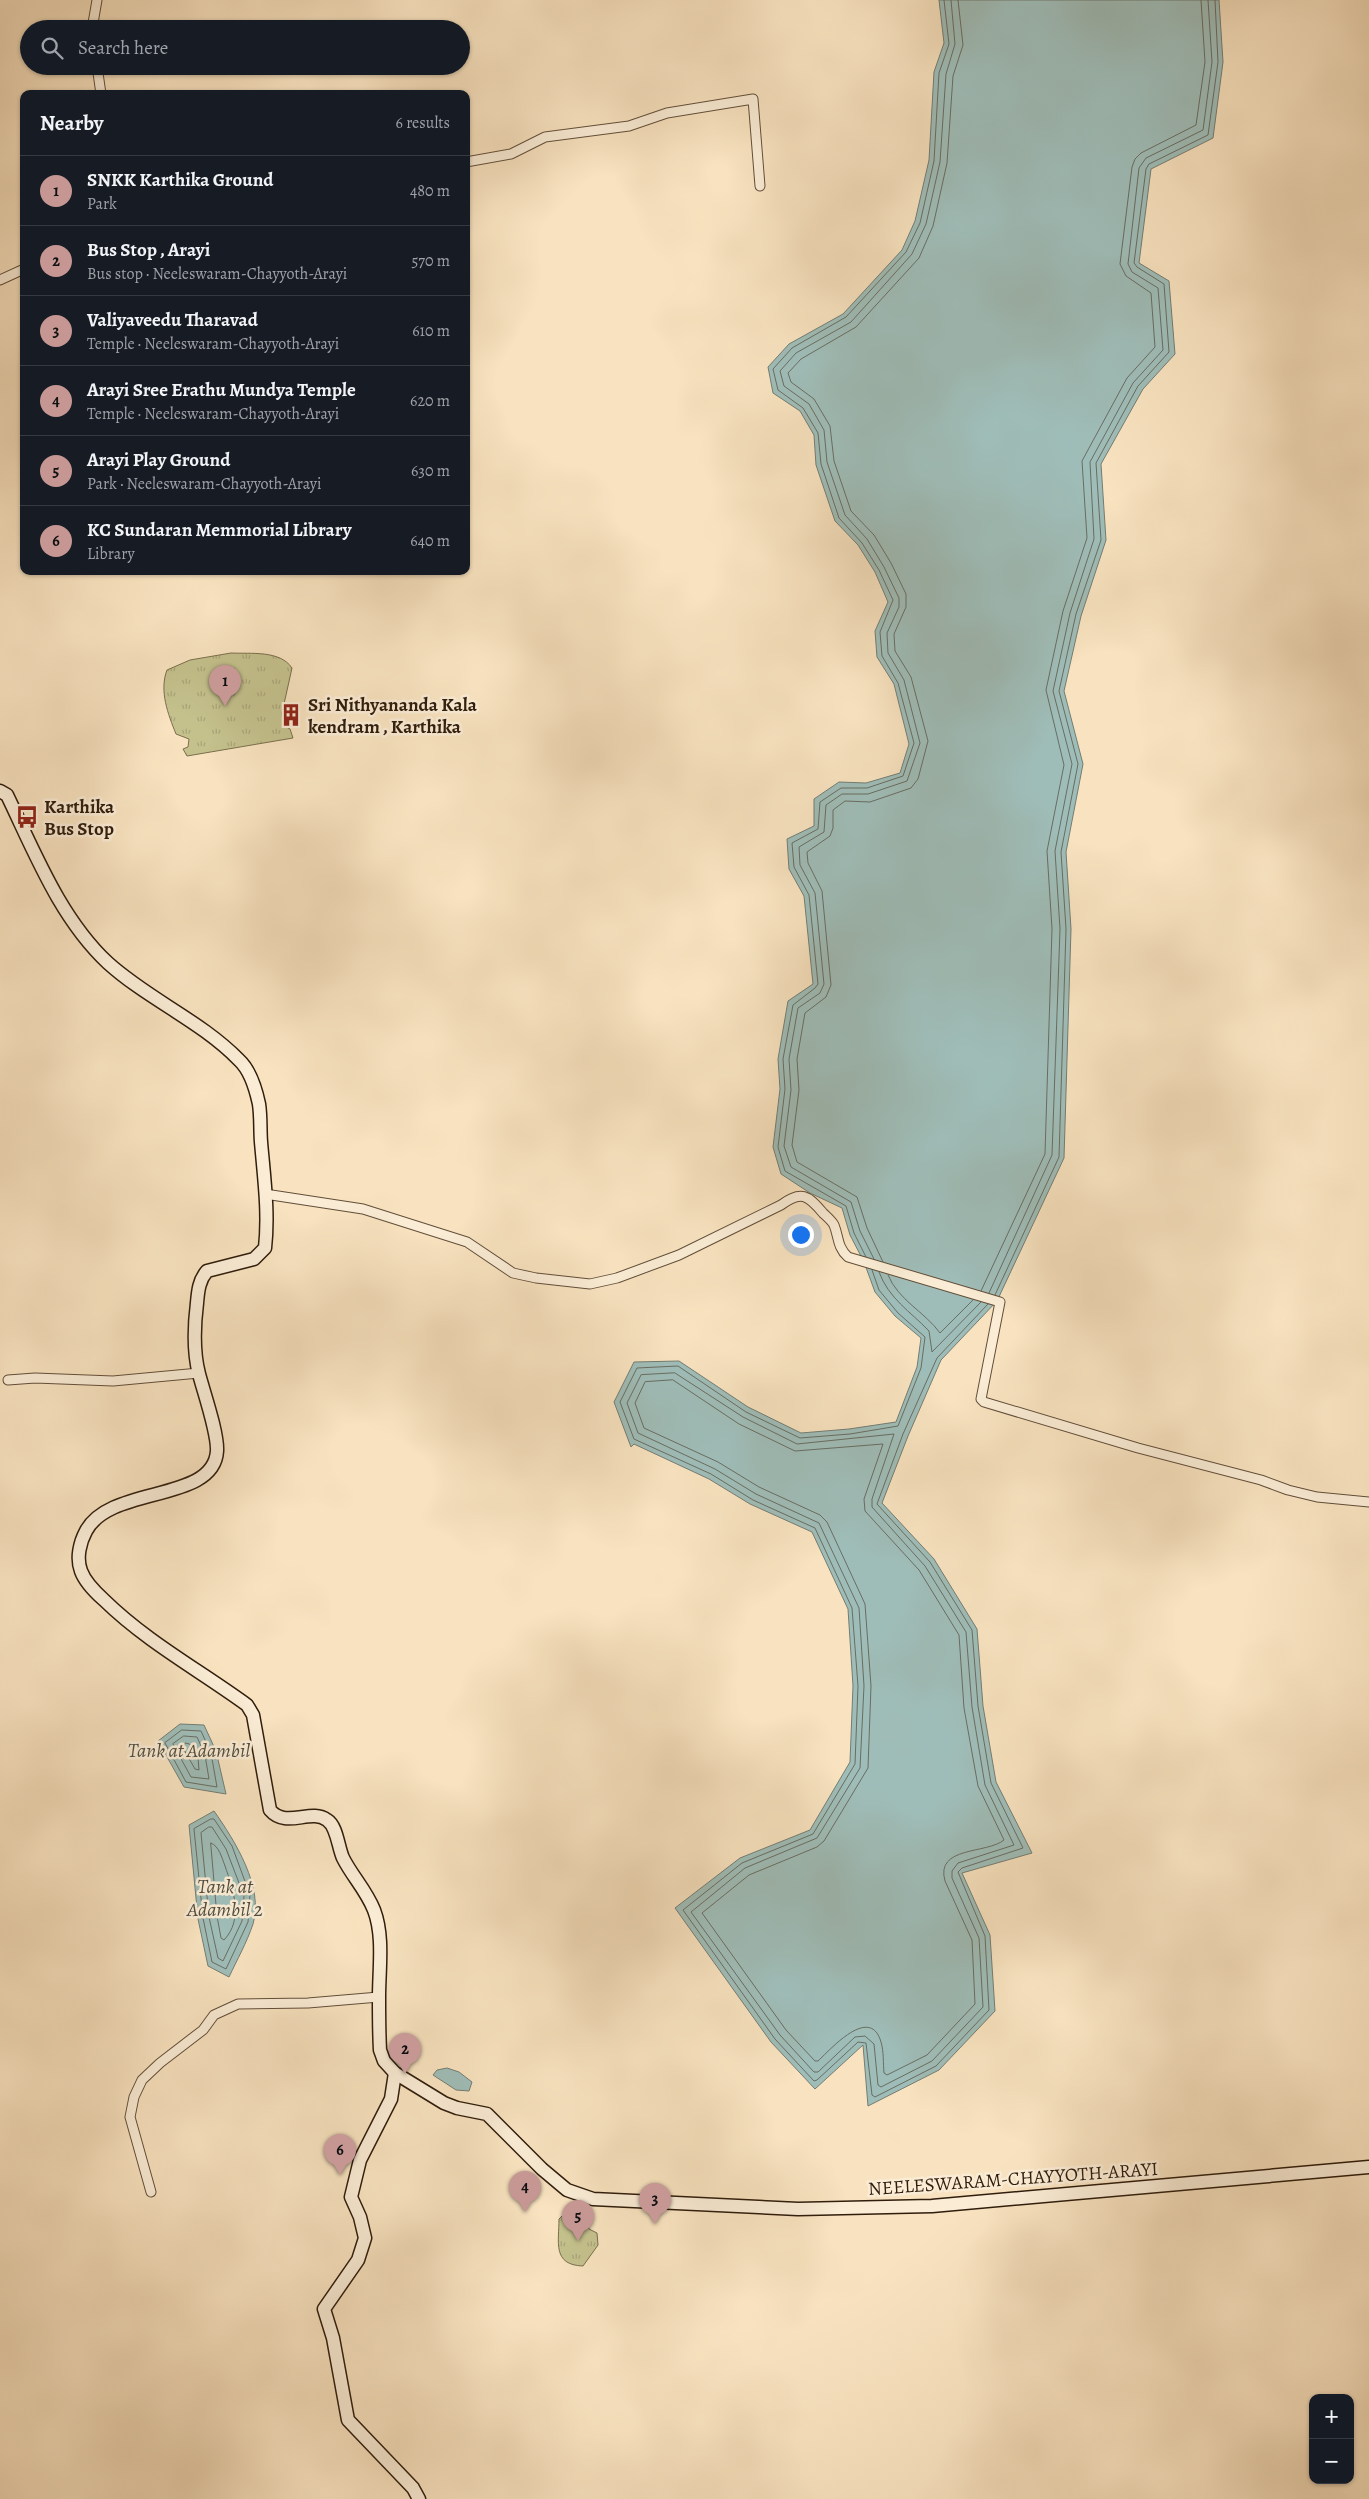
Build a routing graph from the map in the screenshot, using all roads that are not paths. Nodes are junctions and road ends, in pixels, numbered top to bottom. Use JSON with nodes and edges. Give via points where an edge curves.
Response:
{"nodes":[{"id":1,"x":97,"y":0,"type":"edge"},
{"id":2,"x":94,"y":20,"type":"edge"},
{"id":3,"x":98,"y":75,"type":"edge"},
{"id":4,"x":100,"y":90,"type":"edge"},
{"id":5,"x":470,"y":161,"type":"edge"},
{"id":6,"x":760,"y":186,"type":"dead end"},
{"id":7,"x":20,"y":270,"type":"edge"},
{"id":8,"x":0,"y":280,"type":"edge"},
{"id":9,"x":0,"y":790,"type":"edge"},
{"id":10,"x":265,"y":1194,"type":"junction"},
{"id":11,"x":199,"y":1373,"type":"junction"},
{"id":12,"x":8,"y":1380,"type":"dead end"},
{"id":13,"x":1369,"y":1502,"type":"edge"},
{"id":14,"x":379,"y":1997,"type":"junction"},
{"id":15,"x":395,"y":2073,"type":"junction"},
{"id":16,"x":1369,"y":2167,"type":"edge"},
{"id":17,"x":151,"y":2192,"type":"dead end"},
{"id":18,"x":419,"y":2499,"type":"edge"}],
"edges":[{"from":1,"to":2,"type":"street"},
{"from":3,"to":4,"type":"street"},
{"from":5,"to":6,"type":"street","via":[[510,154],[545,137],[629,126],[667,113],[753,99]]},
{"from":7,"to":8,"type":"street"},
{"from":9,"to":10,"type":"main road","name":"NEELESWARAM-CHAYYOTH-ARAYI","via":[[7,795],[64,908],[87,940],[116,968],[207,1031],[241,1061],[252,1080],[259,1105]]},
{"from":10,"to":11,"type":"main road","name":"NEELESWARAM-CHAYYOTH-ARAYI","via":[[265,1248],[254,1259],[207,1271],[200,1282],[194,1336]]},
{"from":10,"to":13,"type":"street","via":[[364,1209],[467,1242],[513,1273],[590,1284],[617,1278],[678,1255],[781,1205],[792,1196],[803,1196],[812,1200],[834,1224],[836,1239],[848,1257],[1000,1302],[981,1399],[984,1402],[1288,1490],[1317,1497]]},
{"from":11,"to":12,"type":"street","via":[[113,1381]]},
{"from":11,"to":14,"type":"main road","name":"NEELESWARAM-CHAYYOTH-ARAYI","via":[[217,1450],[214,1468],[199,1481],[104,1511],[86,1531],[78,1556],[80,1569],[85,1580],[118,1614],[167,1652],[247,1705],[252,1715],[270,1810],[275,1816],[283,1819],[319,1817],[330,1823],[342,1856],[364,1887],[375,1912],[380,1949]]},
{"from":14,"to":15,"type":"main road","name":"NEELESWARAM-CHAYYOTH-ARAYI","via":[[380,2050],[384,2061]]},
{"from":14,"to":17,"type":"street","via":[[238,2004],[214,2015],[203,2030],[142,2080],[134,2097],[130,2117]]},
{"from":15,"to":16,"type":"main road","name":"NEELESWARAM-CHAYYOTH-ARAYI","via":[[444,2103],[488,2114],[567,2190],[593,2199],[798,2209],[932,2206]]},
{"from":15,"to":18,"type":"main road","via":[[391,2099],[360,2160],[351,2197],[365,2238],[358,2260],[324,2309],[333,2338],[348,2420],[413,2488]]}]}
